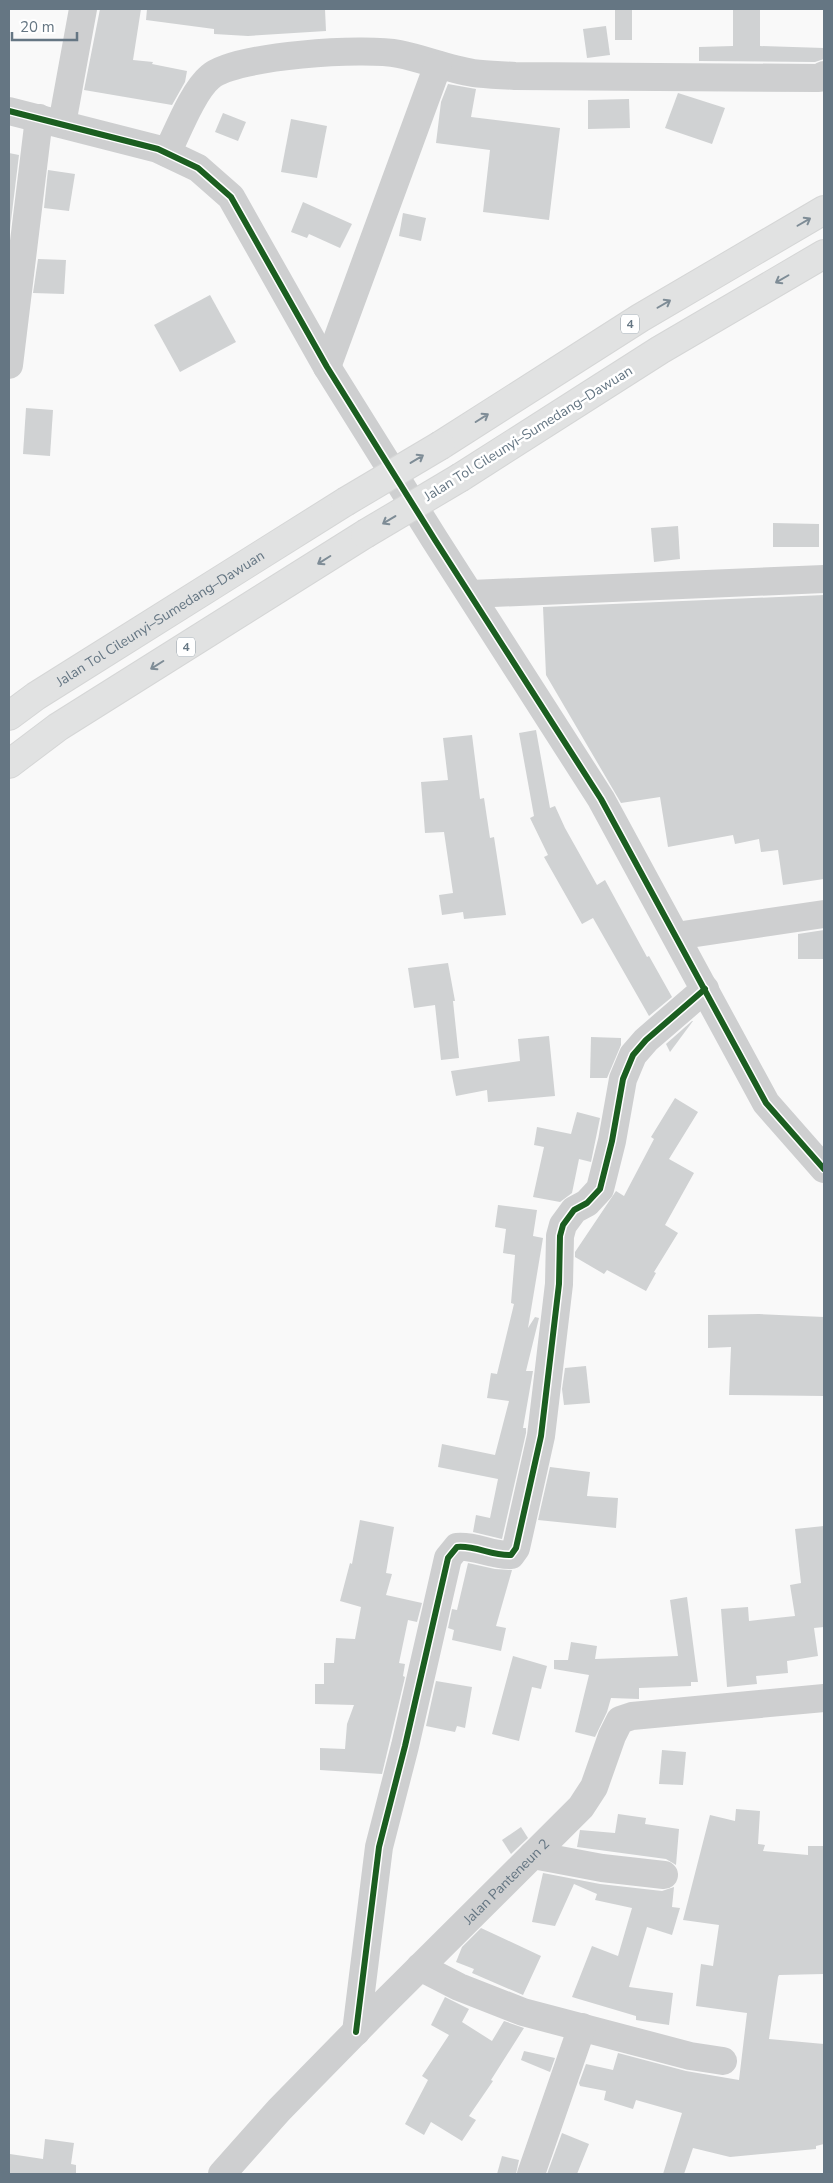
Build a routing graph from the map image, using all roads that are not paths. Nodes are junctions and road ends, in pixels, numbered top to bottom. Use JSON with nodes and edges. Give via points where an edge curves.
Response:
{"nodes":[{"id":1,"x":83,"y":9,"type":"edge"},
{"id":2,"x":438,"y":65,"type":"junction"},
{"id":3,"x":824,"y":75,"type":"edge"},
{"id":4,"x":9,"y":111,"type":"edge"},
{"id":5,"x":51,"y":121,"type":"junction"},
{"id":6,"x":167,"y":153,"type":"junction"},
{"id":7,"x":824,"y":210,"type":"edge"},
{"id":8,"x":824,"y":254,"type":"edge"},
{"id":9,"x":9,"y":365,"type":"edge"},
{"id":10,"x":327,"y":367,"type":"junction"},
{"id":11,"x":824,"y":579,"type":"edge"},
{"id":12,"x":471,"y":594,"type":"junction"},
{"id":13,"x":9,"y":716,"type":"edge"},
{"id":14,"x":9,"y":764,"type":"edge"},
{"id":15,"x":824,"y":914,"type":"edge"},
{"id":16,"x":676,"y":936,"type":"junction"},
{"id":17,"x":705,"y":990,"type":"junction"},
{"id":18,"x":824,"y":1169,"type":"edge"},
{"id":19,"x":824,"y":1698,"type":"edge"},
{"id":20,"x":533,"y":1855,"type":"junction"},
{"id":21,"x":664,"y":1875,"type":"dead end"},
{"id":22,"x":420,"y":1967,"type":"junction"},
{"id":23,"x":582,"y":2027,"type":"junction"},
{"id":24,"x":356,"y":2032,"type":"junction"},
{"id":25,"x":723,"y":2061,"type":"dead end"},
{"id":26,"x":222,"y":2174,"type":"edge"},
{"id":27,"x":531,"y":2174,"type":"edge"}],
"edges":[{"from":1,"to":5,"type":"street"},
{"from":2,"to":3,"type":"street","via":[[474,73],[515,76],[819,78]]},
{"from":2,"to":6,"type":"street","via":[[381,52],[308,54],[233,66],[209,77]]},
{"from":2,"to":10,"type":"street"},
{"from":4,"to":5,"type":"street"},
{"from":5,"to":6,"type":"street"},
{"from":5,"to":9,"type":"street"},
{"from":6,"to":10,"type":"street","via":[[198,168],[231,197]]},
{"from":13,"to":7,"type":"highway","name":"Jalan Tol Cileunyi–Sumedang–Dawuan","number":"4","one_way":true,"bridge":true,"via":[[36,696],[640,318]]},
{"from":8,"to":14,"type":"highway","name":"Jalan Tol Cileunyi–Sumedang–Dawuan","number":"4","one_way":true,"bridge":true,"via":[[660,350],[365,534],[58,728]]},
{"from":10,"to":12,"type":"street"},
{"from":11,"to":12,"type":"street"},
{"from":12,"to":16,"type":"street","via":[[601,799]]},
{"from":15,"to":16,"type":"street"},
{"from":16,"to":17,"type":"street"},
{"from":17,"to":18,"type":"street","via":[[766,1103]]},
{"from":17,"to":24,"type":"street","via":[[633,1055],[623,1080],[600,1189],[587,1203],[574,1210],[563,1225],[541,1436],[516,1548],[510,1554],[502,1555],[456,1547],[448,1558],[379,1847]]},
{"from":19,"to":20,"type":"street","name":"Jalan Panteneun 2","via":[[624,1717],[617,1724],[587,1800]]},
{"from":20,"to":21,"type":"street"},
{"from":20,"to":22,"type":"street","name":"Jalan Panteneun 2"},
{"from":22,"to":23,"type":"street","via":[[459,1987],[523,2012]]},
{"from":22,"to":24,"type":"street","name":"Jalan Panteneun 2"},
{"from":23,"to":25,"type":"street","via":[[690,2056]]},
{"from":23,"to":27,"type":"street"},
{"from":24,"to":26,"type":"street","name":"Jalan Panteneun 2"}]}
